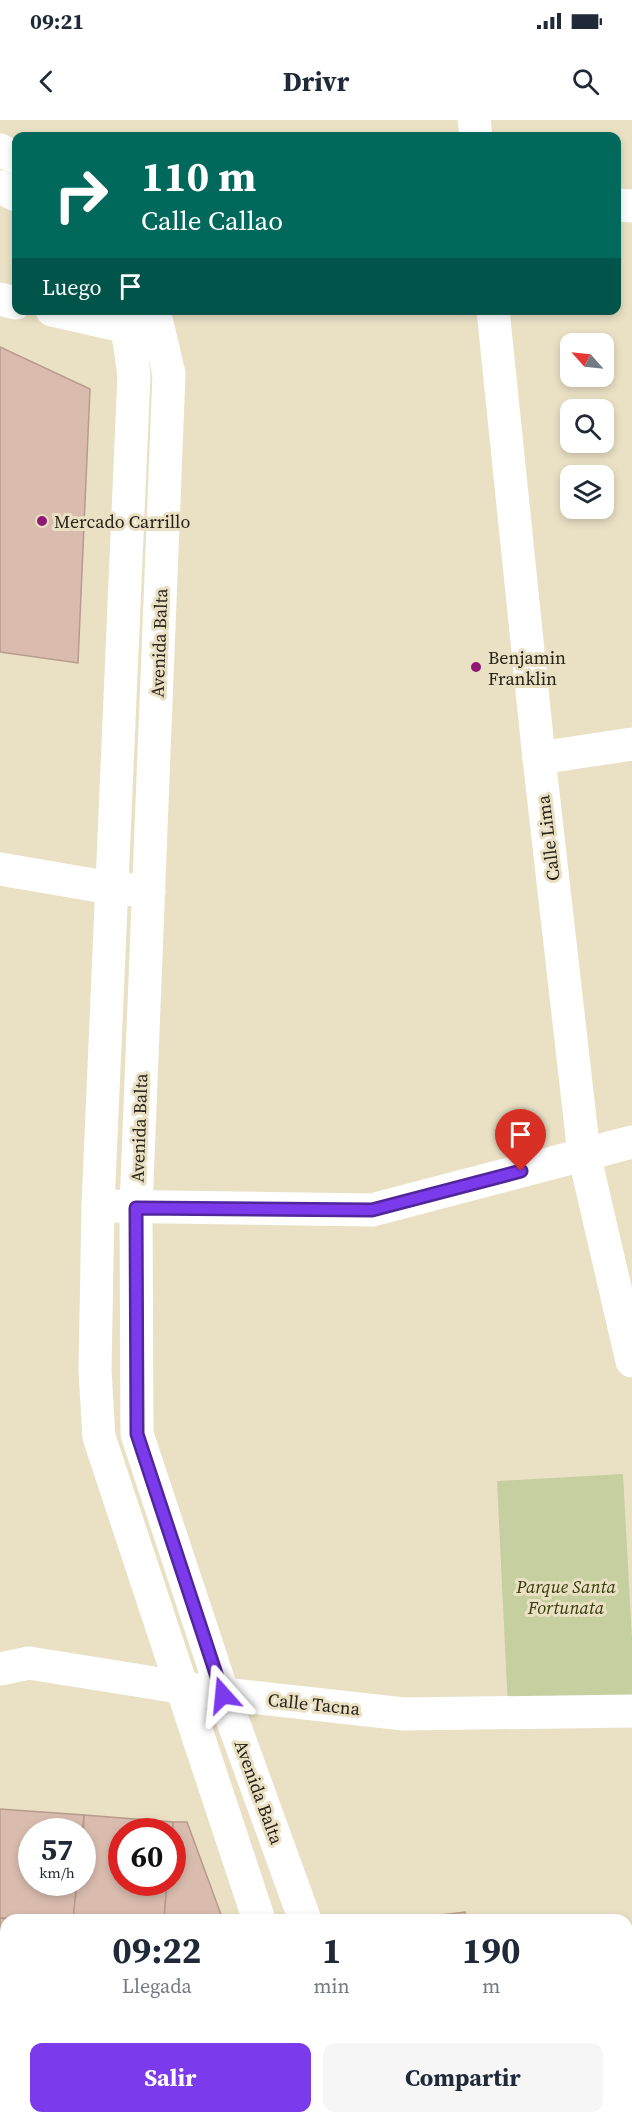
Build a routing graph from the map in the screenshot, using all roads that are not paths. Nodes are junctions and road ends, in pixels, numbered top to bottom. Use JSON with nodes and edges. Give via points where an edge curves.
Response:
{"nodes":[{"id":1,"x":106,"y":315,"type":"edge"},
{"id":2,"x":494,"y":315,"type":"edge"},
{"id":3,"x":139,"y":318,"type":"edge"},
{"id":4,"x":632,"y":744,"type":"edge"},
{"id":5,"x":539,"y":758,"type":"junction"},
{"id":6,"x":0,"y":869,"type":"edge"},
{"id":7,"x":111,"y":888,"type":"junction"},
{"id":8,"x":149,"y":891,"type":"junction"},
{"id":9,"x":632,"y":1142,"type":"edge"},
{"id":10,"x":584,"y":1154,"type":"junction"},
{"id":11,"x":98,"y":1206,"type":"junction"},
{"id":12,"x":136,"y":1208,"type":"junction"},
{"id":13,"x":632,"y":1361,"type":"edge"},
{"id":14,"x":0,"y":1669,"type":"edge"},
{"id":15,"x":183,"y":1688,"type":"junction"},
{"id":16,"x":223,"y":1695,"type":"junction"},
{"id":17,"x":632,"y":1711,"type":"edge"},
{"id":18,"x":257,"y":1914,"type":"edge"},
{"id":19,"x":303,"y":1914,"type":"edge"}],
"edges":[{"from":1,"to":3,"type":"main road"},
{"from":2,"to":5,"type":"main road","name":"Calle Lima"},
{"from":3,"to":7,"type":"main road","name":"Avenida Balta"},
{"from":3,"to":8,"type":"main road","name":"Avenida Balta","via":[[169,374]]},
{"from":4,"to":5,"type":"main road"},
{"from":5,"to":10,"type":"main road","name":"Calle Lima"},
{"from":6,"to":7,"type":"main road"},
{"from":7,"to":8,"type":"main road"},
{"from":7,"to":11,"type":"main road","name":"Avenida Balta"},
{"from":8,"to":12,"type":"main road","name":"Avenida Balta"},
{"from":9,"to":10,"type":"main road"},
{"from":10,"to":12,"type":"main road","via":[[372,1210]]},
{"from":10,"to":13,"type":"main road","name":"Calle Lima"},
{"from":11,"to":12,"type":"main road"},
{"from":11,"to":15,"type":"main road","name":"Avenida Balta","via":[[94,1371],[99,1437]]},
{"from":12,"to":16,"type":"main road","name":"Avenida Balta","via":[[137,1434]]},
{"from":14,"to":15,"type":"main road","name":"Calle Tacna","via":[[29,1663]]},
{"from":15,"to":16,"type":"main road","name":"Calle Tacna"},
{"from":15,"to":18,"type":"main road","name":"Avenida Balta"},
{"from":16,"to":17,"type":"main road","name":"Calle Tacna","via":[[404,1714]]},
{"from":16,"to":19,"type":"main road","name":"Avenida Balta"}]}
